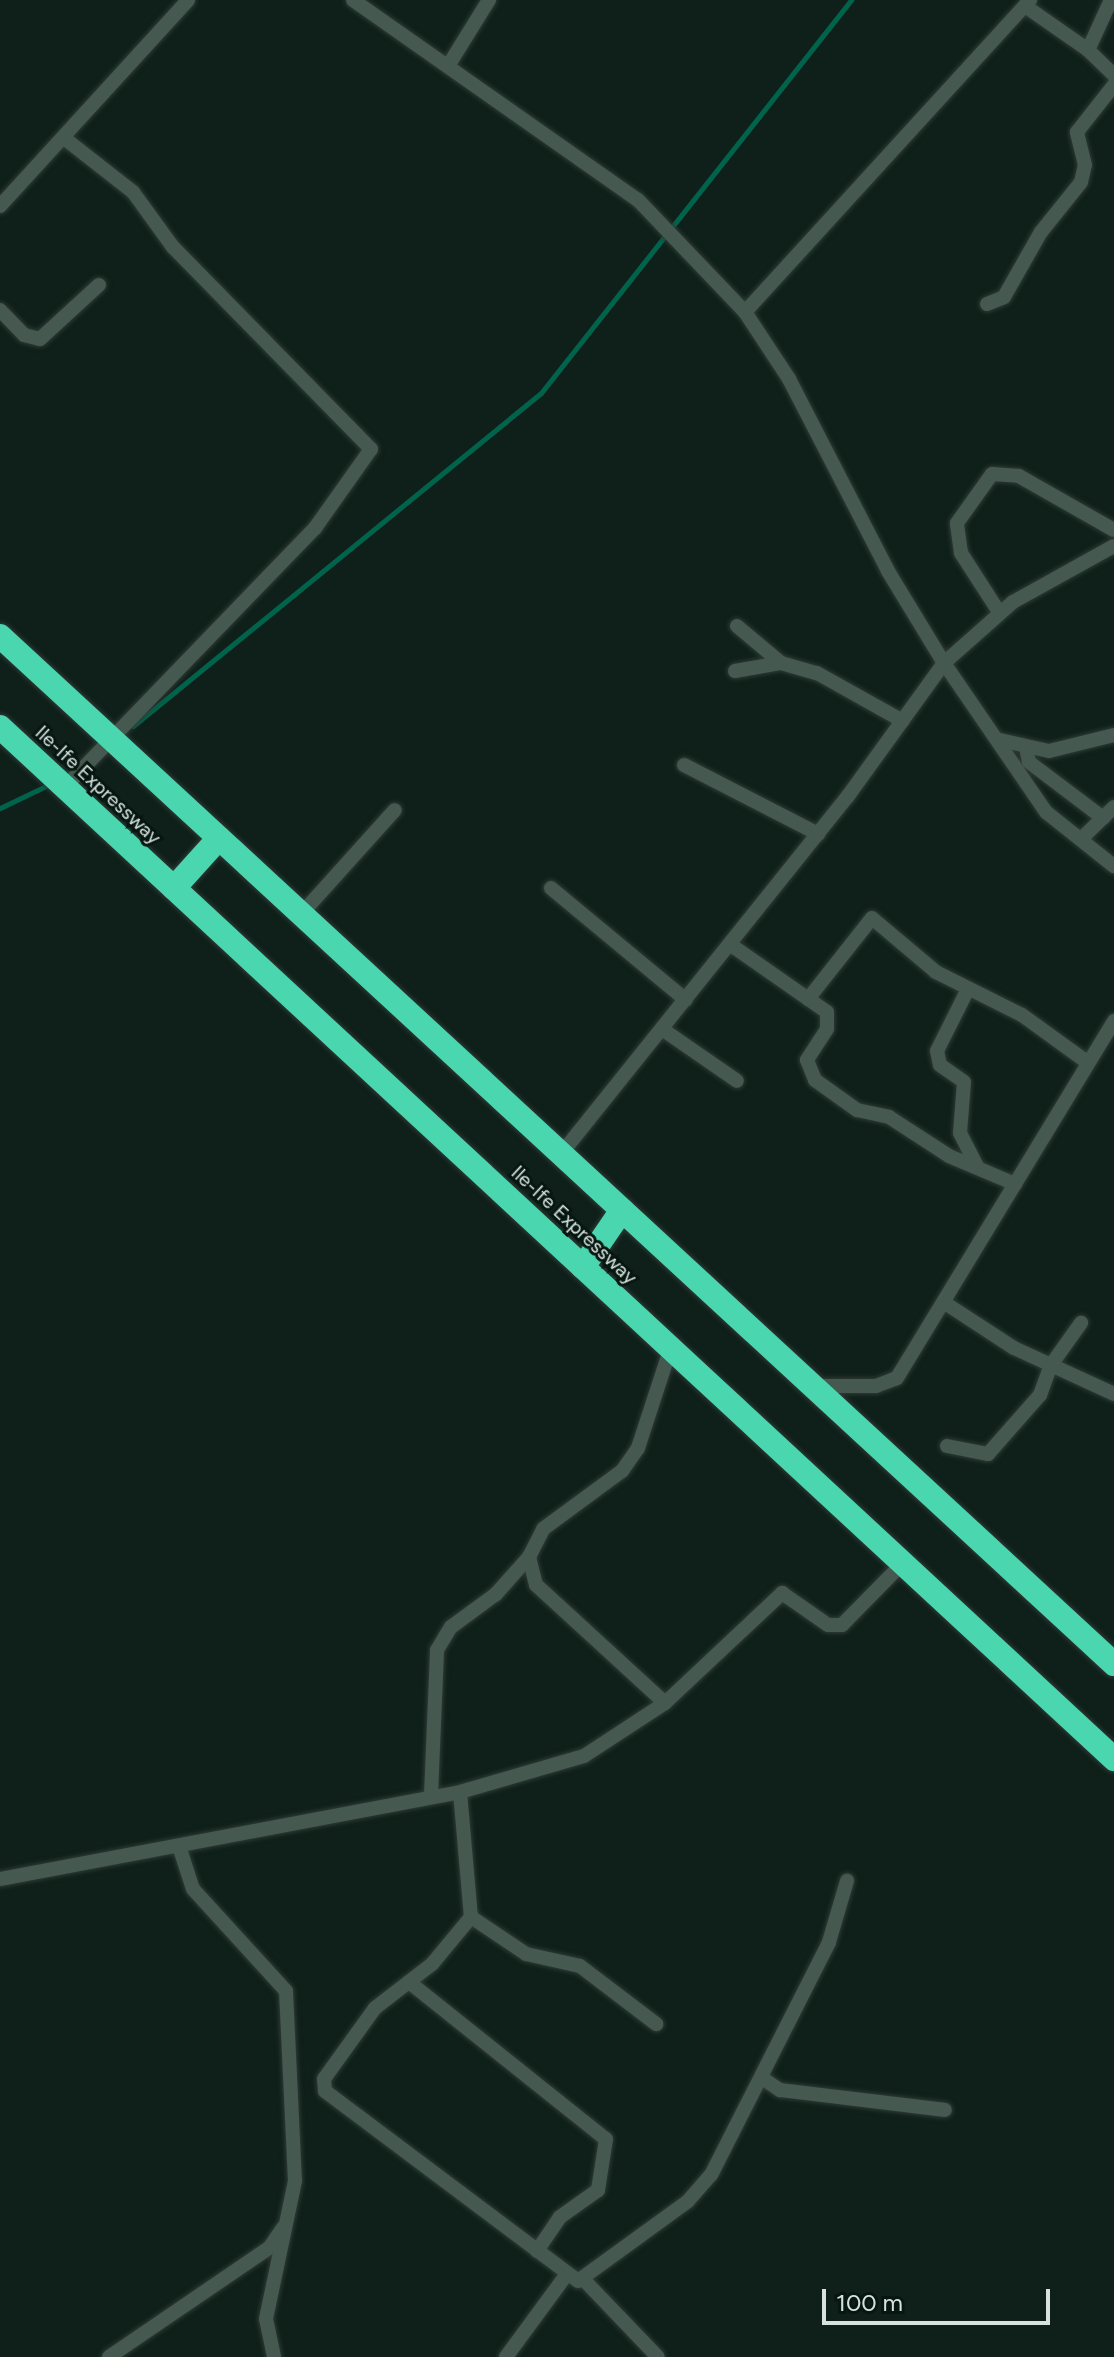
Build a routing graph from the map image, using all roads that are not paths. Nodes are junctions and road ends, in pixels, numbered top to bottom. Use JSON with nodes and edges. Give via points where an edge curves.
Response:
{"nodes":[{"id":1,"x":188,"y":0,"type":"edge"},
{"id":2,"x":353,"y":0,"type":"edge"},
{"id":3,"x":489,"y":0,"type":"edge"},
{"id":4,"x":1111,"y":0,"type":"edge"},
{"id":5,"x":1027,"y":3,"type":"edge"},
{"id":6,"x":1088,"y":50,"type":"junction"},
{"id":7,"x":448,"y":66,"type":"junction"},
{"id":8,"x":1114,"y":75,"type":"edge"},
{"id":9,"x":1114,"y":85,"type":"edge"},
{"id":10,"x":64,"y":138,"type":"junction"},
{"id":11,"x":0,"y":206,"type":"edge"},
{"id":12,"x":99,"y":285,"type":"dead end"},
{"id":13,"x":987,"y":304,"type":"dead end"},
{"id":14,"x":0,"y":310,"type":"edge"},
{"id":15,"x":745,"y":312,"type":"junction"},
{"id":16,"x":1092,"y":519,"type":"junction"},
{"id":17,"x":1114,"y":530,"type":"edge"},
{"id":18,"x":1107,"y":548,"type":"edge"},
{"id":19,"x":999,"y":612,"type":"junction"},
{"id":20,"x":737,"y":626,"type":"dead end"},
{"id":21,"x":0,"y":636,"type":"edge"},
{"id":22,"x":781,"y":663,"type":"junction"},
{"id":23,"x":944,"y":663,"type":"junction"},
{"id":24,"x":735,"y":671,"type":"dead end"},
{"id":25,"x":903,"y":721,"type":"junction"},
{"id":26,"x":1114,"y":725,"type":"edge"},
{"id":27,"x":0,"y":727,"type":"edge"},
{"id":28,"x":1107,"y":736,"type":"edge"},
{"id":29,"x":110,"y":739,"type":"junction"},
{"id":30,"x":1000,"y":740,"type":"junction"},
{"id":31,"x":1026,"y":747,"type":"junction"},
{"id":32,"x":684,"y":765,"type":"dead end"},
{"id":33,"x":65,"y":787,"type":"junction"},
{"id":34,"x":1114,"y":807,"type":"edge"},
{"id":35,"x":395,"y":810,"type":"dead end"},
{"id":36,"x":1103,"y":818,"type":"junction"},
{"id":37,"x":818,"y":834,"type":"junction"},
{"id":38,"x":219,"y":838,"type":"junction"},
{"id":39,"x":1081,"y":839,"type":"junction"},
{"id":40,"x":1114,"y":866,"type":"edge"},
{"id":41,"x":174,"y":888,"type":"junction"},
{"id":42,"x":551,"y":888,"type":"dead end"},
{"id":43,"x":303,"y":912,"type":"junction"},
{"id":44,"x":731,"y":945,"type":"junction"},
{"id":45,"x":967,"y":991,"type":"junction"},
{"id":46,"x":808,"y":999,"type":"junction"},
{"id":47,"x":686,"y":1000,"type":"junction"},
{"id":48,"x":1114,"y":1021,"type":"edge"},
{"id":49,"x":662,"y":1029,"type":"junction"},
{"id":50,"x":1087,"y":1062,"type":"junction"},
{"id":51,"x":737,"y":1081,"type":"dead end"},
{"id":52,"x":561,"y":1154,"type":"junction"},
{"id":53,"x":978,"y":1168,"type":"junction"},
{"id":54,"x":1015,"y":1184,"type":"junction"},
{"id":55,"x":622,"y":1210,"type":"junction"},
{"id":56,"x":583,"y":1267,"type":"junction"},
{"id":57,"x":945,"y":1303,"type":"junction"},
{"id":58,"x":1081,"y":1323,"type":"dead end"},
{"id":59,"x":670,"y":1350,"type":"junction"},
{"id":60,"x":1051,"y":1365,"type":"junction"},
{"id":61,"x":813,"y":1386,"type":"junction"},
{"id":62,"x":1114,"y":1394,"type":"edge"},
{"id":63,"x":947,"y":1446,"type":"dead end"},
{"id":64,"x":529,"y":1557,"type":"junction"},
{"id":65,"x":903,"y":1563,"type":"junction"},
{"id":66,"x":1114,"y":1664,"type":"edge"},
{"id":67,"x":665,"y":1703,"type":"junction"},
{"id":68,"x":1114,"y":1759,"type":"edge"},
{"id":69,"x":460,"y":1792,"type":"junction"},
{"id":70,"x":431,"y":1795,"type":"junction"},
{"id":71,"x":179,"y":1846,"type":"junction"},
{"id":72,"x":0,"y":1879,"type":"edge"},
{"id":73,"x":847,"y":1881,"type":"dead end"},
{"id":74,"x":471,"y":1917,"type":"junction"},
{"id":75,"x":409,"y":1982,"type":"junction"},
{"id":76,"x":656,"y":2024,"type":"dead end"},
{"id":77,"x":762,"y":2078,"type":"junction"},
{"id":78,"x":945,"y":2110,"type":"dead end"},
{"id":79,"x":287,"y":2221,"type":"junction"},
{"id":80,"x":537,"y":2251,"type":"junction"},
{"id":81,"x":567,"y":2274,"type":"junction"},
{"id":82,"x":585,"y":2281,"type":"junction"},
{"id":83,"x":109,"y":2357,"type":"edge"},
{"id":84,"x":274,"y":2357,"type":"edge"},
{"id":85,"x":506,"y":2357,"type":"edge"},
{"id":86,"x":658,"y":2357,"type":"edge"}],
"edges":[{"from":1,"to":10,"type":"street"},
{"from":2,"to":7,"type":"street"},
{"from":3,"to":7,"type":"street"},
{"from":4,"to":6,"type":"street"},
{"from":5,"to":6,"type":"street"},
{"from":5,"to":15,"type":"street"},
{"from":6,"to":8,"type":"street"},
{"from":7,"to":15,"type":"street","via":[[638,200]]},
{"from":9,"to":13,"type":"street","via":[[1077,132],[1085,165],[1081,182],[1041,232],[1004,297]]},
{"from":10,"to":11,"type":"street"},
{"from":10,"to":29,"type":"street","via":[[133,192],[173,247],[371,449],[315,528],[176,677]]},
{"from":12,"to":14,"type":"street","via":[[40,339],[24,335]]},
{"from":15,"to":23,"type":"street","via":[[789,379],[888,571]]},
{"from":16,"to":17,"type":"street"},
{"from":16,"to":18,"type":"street"},
{"from":16,"to":19,"type":"street","via":[[1019,476],[992,474],[957,523],[961,553]]},
{"from":18,"to":19,"type":"street"},
{"from":19,"to":23,"type":"street"},
{"from":20,"to":22,"type":"street"},
{"from":21,"to":29,"type":"highway","name":"Ile-Ife Expressway"},
{"from":22,"to":24,"type":"street"},
{"from":22,"to":25,"type":"street","via":[[817,673]]},
{"from":23,"to":25,"type":"street"},
{"from":23,"to":30,"type":"street"},
{"from":25,"to":37,"type":"street"},
{"from":26,"to":28,"type":"street"},
{"from":27,"to":33,"type":"highway","name":"Ile-Ife Expressway"},
{"from":28,"to":31,"type":"street","via":[[1049,751]]},
{"from":29,"to":33,"type":"street"},
{"from":29,"to":38,"type":"highway","name":"Ile-Ife Expressway"},
{"from":30,"to":31,"type":"street"},
{"from":30,"to":39,"type":"street","via":[[1046,812]]},
{"from":31,"to":36,"type":"street","via":[[1029,762]]},
{"from":32,"to":37,"type":"street"},
{"from":33,"to":41,"type":"highway","name":"Ile-Ife Expressway"},
{"from":34,"to":36,"type":"street"},
{"from":35,"to":43,"type":"street"},
{"from":36,"to":39,"type":"street"},
{"from":37,"to":44,"type":"street"},
{"from":38,"to":41,"type":"highway"},
{"from":38,"to":43,"type":"highway","name":"Ile-Ife Expressway"},
{"from":39,"to":40,"type":"street"},
{"from":41,"to":56,"type":"highway","name":"Ile-Ife Expressway"},
{"from":42,"to":47,"type":"street"},
{"from":43,"to":52,"type":"highway","name":"Ile-Ife Expressway"},
{"from":44,"to":46,"type":"street"},
{"from":44,"to":47,"type":"street"},
{"from":45,"to":46,"type":"street","via":[[872,918]]},
{"from":45,"to":50,"type":"street","via":[[1022,1015]]},
{"from":45,"to":53,"type":"street","via":[[937,1051],[940,1065],[964,1082],[960,1133]]},
{"from":46,"to":53,"type":"street","via":[[827,1012],[827,1029],[807,1060],[815,1080],[857,1110],[889,1117]]},
{"from":47,"to":49,"type":"street"},
{"from":48,"to":50,"type":"street"},
{"from":49,"to":51,"type":"street"},
{"from":49,"to":52,"type":"street"},
{"from":50,"to":54,"type":"street"},
{"from":52,"to":55,"type":"highway","name":"Ile-Ife Expressway"},
{"from":53,"to":54,"type":"street"},
{"from":54,"to":57,"type":"street"},
{"from":55,"to":56,"type":"highway"},
{"from":55,"to":61,"type":"highway","name":"Ile-Ife Expressway"},
{"from":56,"to":59,"type":"highway","name":"Ile-Ife Expressway"},
{"from":57,"to":60,"type":"street"},
{"from":57,"to":61,"type":"street","via":[[897,1378],[876,1386]]},
{"from":58,"to":60,"type":"street"},
{"from":59,"to":64,"type":"street","via":[[638,1448],[622,1471],[543,1529]]},
{"from":59,"to":65,"type":"highway","name":"Ile-Ife Expressway"},
{"from":60,"to":62,"type":"street"},
{"from":60,"to":63,"type":"street","via":[[1040,1395],[988,1454]]},
{"from":61,"to":66,"type":"highway","name":"Ile-Ife Expressway"},
{"from":64,"to":67,"type":"street","via":[[536,1585]]},
{"from":64,"to":70,"type":"street","via":[[496,1594],[451,1627],[437,1650]]},
{"from":65,"to":67,"type":"street","via":[[842,1625],[828,1625],[782,1593]]},
{"from":65,"to":68,"type":"highway","name":"Ile-Ife Expressway"},
{"from":67,"to":69,"type":"street","via":[[584,1756]]},
{"from":69,"to":70,"type":"street"},
{"from":69,"to":74,"type":"street"},
{"from":70,"to":71,"type":"street"},
{"from":71,"to":72,"type":"street"},
{"from":71,"to":79,"type":"street","via":[[193,1889],[286,1991],[296,2125]]},
{"from":73,"to":77,"type":"street","via":[[829,1942]]},
{"from":74,"to":75,"type":"street"},
{"from":74,"to":76,"type":"street","via":[[526,1954],[580,1966]]},
{"from":75,"to":80,"type":"street","via":[[606,2139],[598,2190],[560,2217]]},
{"from":75,"to":80,"type":"street","via":[[375,2008],[324,2079],[325,2091]]},
{"from":77,"to":78,"type":"street","via":[[780,2090]]},
{"from":77,"to":82,"type":"street","via":[[711,2175]]},
{"from":79,"to":83,"type":"street","via":[[270,2247]]},
{"from":79,"to":84,"type":"street","via":[[266,2319]]},
{"from":80,"to":81,"type":"street"},
{"from":81,"to":82,"type":"street"},
{"from":81,"to":85,"type":"street"},
{"from":82,"to":86,"type":"street"}]}
